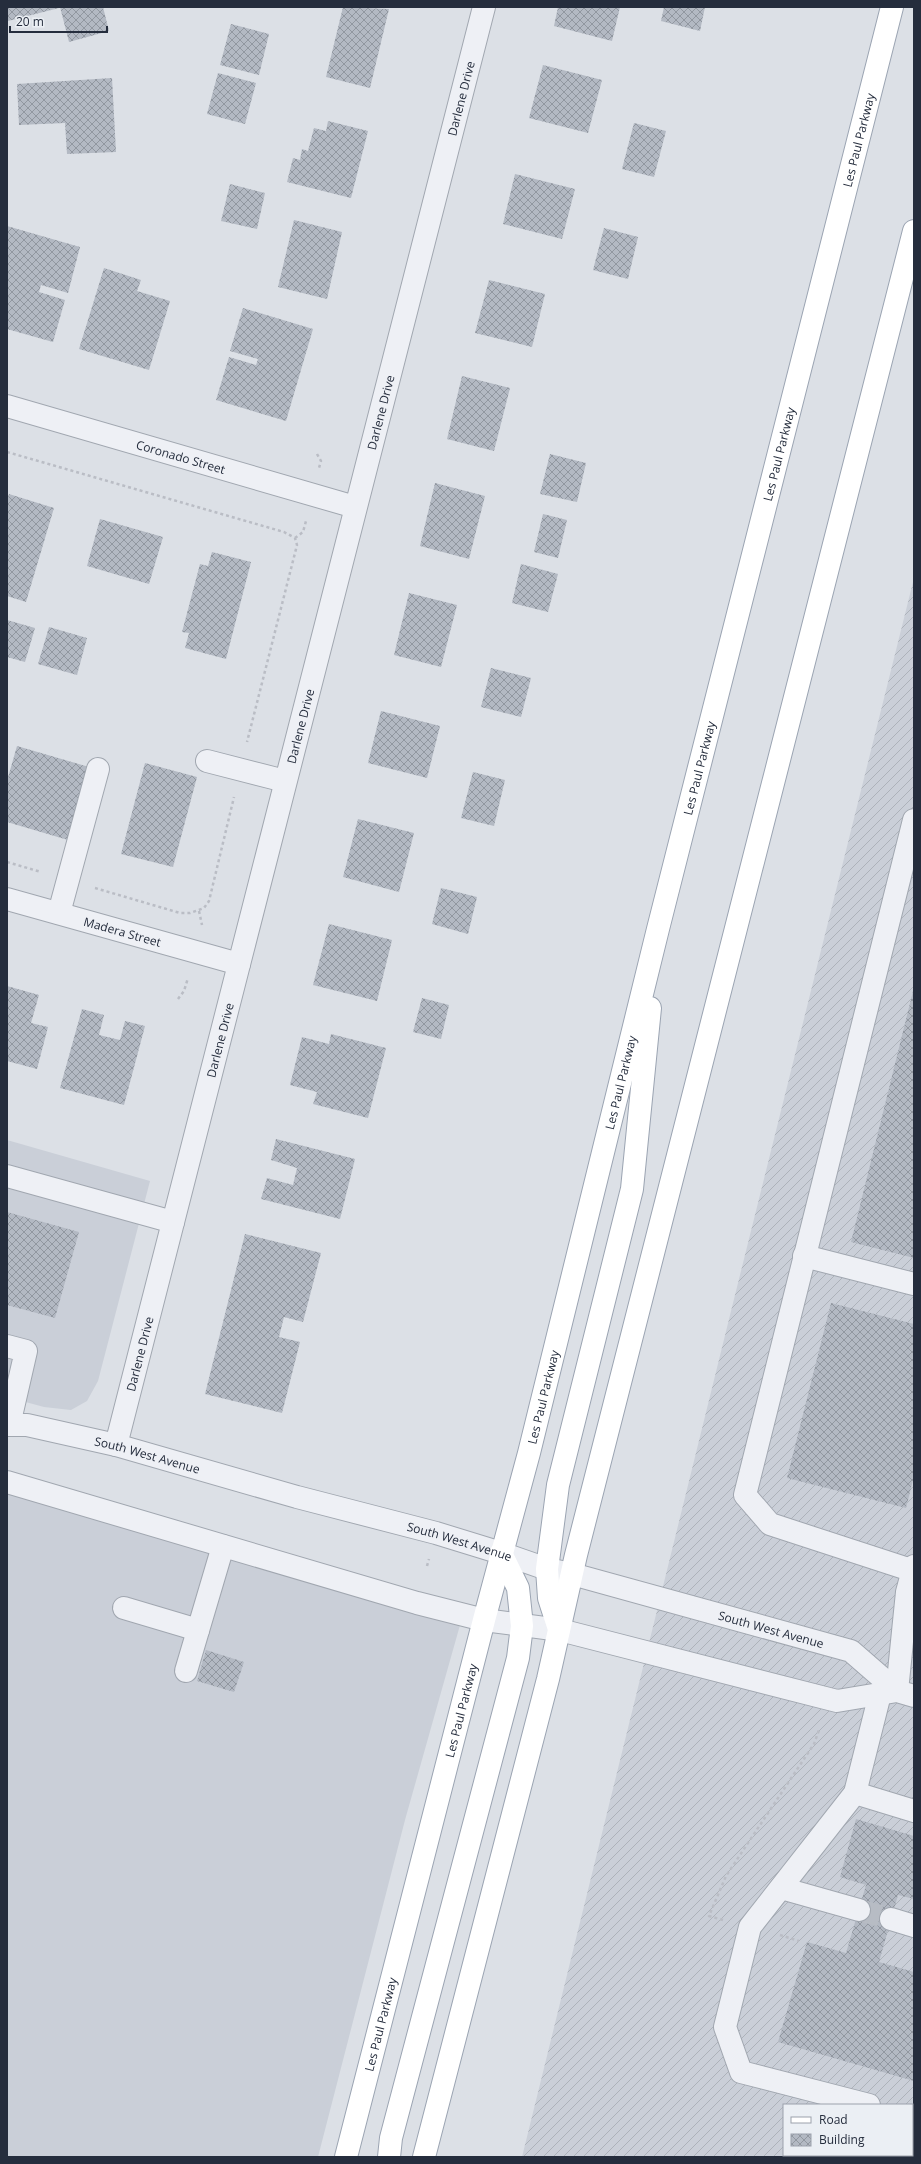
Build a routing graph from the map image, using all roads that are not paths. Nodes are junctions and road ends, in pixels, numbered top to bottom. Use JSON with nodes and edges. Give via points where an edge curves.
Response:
{"nodes":[{"id":1,"x":484,"y":7,"type":"edge"},
{"id":2,"x":892,"y":7,"type":"edge"},
{"id":3,"x":914,"y":230,"type":"edge"},
{"id":4,"x":7,"y":406,"type":"edge"},
{"id":5,"x":355,"y":507,"type":"junction"},
{"id":6,"x":207,"y":761,"type":"dead end"},
{"id":7,"x":98,"y":769,"type":"dead end"},
{"id":8,"x":285,"y":781,"type":"junction"},
{"id":9,"x":914,"y":820,"type":"edge"},
{"id":10,"x":910,"y":855,"type":"edge"},
{"id":11,"x":7,"y":898,"type":"edge"},
{"id":12,"x":59,"y":913,"type":"junction"},
{"id":13,"x":658,"y":929,"type":"junction"},
{"id":14,"x":239,"y":964,"type":"junction"},
{"id":15,"x":7,"y":1176,"type":"edge"},
{"id":16,"x":173,"y":1222,"type":"junction"},
{"id":17,"x":804,"y":1256,"type":"junction"},
{"id":18,"x":914,"y":1284,"type":"edge"},
{"id":19,"x":7,"y":1346,"type":"edge"},
{"id":20,"x":8,"y":1425,"type":"edge"},
{"id":21,"x":116,"y":1445,"type":"junction"},
{"id":22,"x":7,"y":1482,"type":"edge"},
{"id":23,"x":223,"y":1546,"type":"junction"},
{"id":24,"x":501,"y":1553,"type":"junction"},
{"id":25,"x":547,"y":1569,"type":"junction"},
{"id":26,"x":914,"y":1570,"type":"edge"},
{"id":27,"x":572,"y":1574,"type":"junction"},
{"id":28,"x":124,"y":1608,"type":"dead end"},
{"id":29,"x":484,"y":1620,"type":"junction"},
{"id":30,"x":522,"y":1626,"type":"junction"},
{"id":31,"x":198,"y":1630,"type":"junction"},
{"id":32,"x":560,"y":1630,"type":"junction"},
{"id":33,"x":186,"y":1671,"type":"dead end"},
{"id":34,"x":897,"y":1694,"type":"edge"},
{"id":35,"x":855,"y":1793,"type":"junction"},
{"id":36,"x":914,"y":1811,"type":"edge"},
{"id":37,"x":781,"y":1888,"type":"junction"},
{"id":38,"x":859,"y":1910,"type":"tunnel mouth"},
{"id":39,"x":891,"y":1919,"type":"tunnel mouth"},
{"id":40,"x":914,"y":1926,"type":"edge"},
{"id":41,"x":865,"y":2104,"type":"edge"},
{"id":42,"x":346,"y":2157,"type":"edge"},
{"id":43,"x":389,"y":2157,"type":"edge"},
{"id":44,"x":424,"y":2157,"type":"edge"}],
"edges":[{"from":1,"to":5,"type":"street","name":"Darlene Drive"},
{"from":2,"to":13,"type":"main road","name":"Les Paul Parkway"},
{"from":3,"to":27,"type":"main road"},
{"from":4,"to":5,"type":"street","name":"Coronado Street"},
{"from":5,"to":8,"type":"street","name":"Darlene Drive"},
{"from":6,"to":8,"type":"street"},
{"from":7,"to":12,"type":"street"},
{"from":8,"to":14,"type":"street","name":"Darlene Drive"},
{"from":9,"to":10,"type":"street"},
{"from":10,"to":17,"type":"street"},
{"from":11,"to":12,"type":"street","name":"Madera Street"},
{"from":12,"to":14,"type":"street","name":"Madera Street"},
{"from":13,"to":24,"type":"main road","name":"Les Paul Parkway","via":[[529,1453]]},
{"from":13,"to":25,"type":"main road","via":[[632,1189],[558,1485]]},
{"from":14,"to":16,"type":"street","name":"Darlene Drive"},
{"from":15,"to":16,"type":"street"},
{"from":16,"to":21,"type":"street","name":"Darlene Drive"},
{"from":17,"to":18,"type":"street"},
{"from":17,"to":26,"type":"street","via":[[745,1495],[770,1524]]},
{"from":19,"to":20,"type":"street","via":[[26,1351]]},
{"from":20,"to":21,"type":"street","name":"South West Avenue","via":[[27,1425]]},
{"from":21,"to":24,"type":"street","name":"South West Avenue"},
{"from":22,"to":23,"type":"street"},
{"from":23,"to":29,"type":"street"},
{"from":23,"to":31,"type":"street"},
{"from":24,"to":25,"type":"street","name":"South West Avenue"},
{"from":24,"to":29,"type":"main road","name":"Les Paul Parkway"},
{"from":24,"to":30,"type":"main road","via":[[518,1588]]},
{"from":25,"to":27,"type":"street","name":"South West Avenue"},
{"from":25,"to":32,"type":"main road","via":[[549,1598]]},
{"from":26,"to":34,"type":"street","via":[[907,1592]]},
{"from":27,"to":32,"type":"main road"},
{"from":27,"to":34,"type":"street","name":"South West Avenue","via":[[851,1651]]},
{"from":28,"to":31,"type":"street"},
{"from":29,"to":30,"type":"street"},
{"from":29,"to":42,"type":"main road","name":"Les Paul Parkway"},
{"from":30,"to":32,"type":"street"},
{"from":30,"to":43,"type":"main road","via":[[518,1658],[506,1709],[391,2138]]},
{"from":31,"to":33,"type":"street"},
{"from":32,"to":34,"type":"street","via":[[837,1701]]},
{"from":32,"to":44,"type":"main road"},
{"from":34,"to":35,"type":"street"},
{"from":35,"to":36,"type":"street"},
{"from":35,"to":37,"type":"street"},
{"from":37,"to":38,"type":"street"},
{"from":37,"to":41,"type":"street","via":[[750,1927],[725,2026],[741,2072]]},
{"from":39,"to":40,"type":"street"}]}
